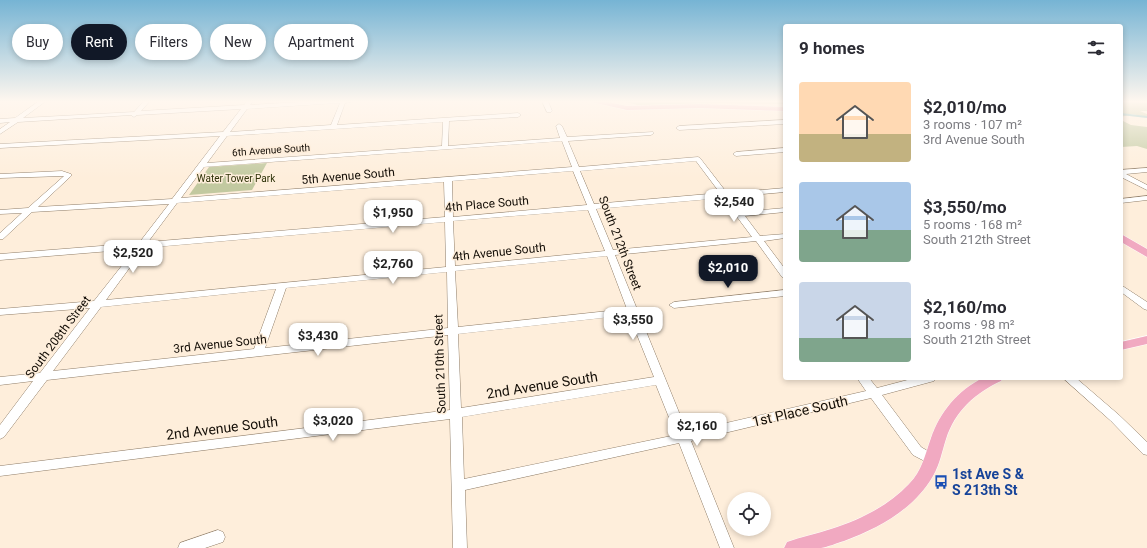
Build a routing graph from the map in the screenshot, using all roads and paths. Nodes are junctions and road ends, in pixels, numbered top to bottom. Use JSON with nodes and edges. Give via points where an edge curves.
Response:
{"nodes":[{"id":1,"x":559,"y":126,"type":"dead end"},
{"id":2,"x":231,"y":127,"type":"edge"},
{"id":3,"x":333,"y":127,"type":"joint"},
{"id":4,"x":339,"y":127,"type":"edge"},
{"id":5,"x":446,"y":127,"type":"edge"},
{"id":6,"x":709,"y":127,"type":"edge"},
{"id":7,"x":679,"y":128,"type":"dead end"},
{"id":8,"x":651,"y":133,"type":"dead end"},
{"id":9,"x":226,"y":134,"type":"junction"},
{"id":10,"x":564,"y":139,"type":"junction"},
{"id":11,"x":0,"y":146,"type":"edge"},
{"id":12,"x":445,"y":147,"type":"junction"},
{"id":13,"x":783,"y":150,"type":"edge"},
{"id":14,"x":736,"y":154,"type":"dead end"},
{"id":15,"x":203,"y":165,"type":"junction"},
{"id":16,"x":577,"y":169,"type":"junction"},
{"id":17,"x":1147,"y":170,"type":"edge"},
{"id":18,"x":1123,"y":173,"type":"edge"},
{"id":19,"x":1123,"y":174,"type":"edge"},
{"id":20,"x":0,"y":176,"type":"edge"},
{"id":21,"x":448,"y":179,"type":"junction"},
{"id":22,"x":1147,"y":188,"type":"edge"},
{"id":23,"x":783,"y":190,"type":"edge"},
{"id":24,"x":725,"y":194,"type":"junction"},
{"id":25,"x":1147,"y":198,"type":"edge"},
{"id":26,"x":175,"y":201,"type":"junction"},
{"id":27,"x":1123,"y":201,"type":"edge"},
{"id":28,"x":591,"y":206,"type":"junction"},
{"id":29,"x":30,"y":210,"type":"junction"},
{"id":30,"x":783,"y":210,"type":"edge"},
{"id":31,"x":0,"y":212,"type":"edge"},
{"id":32,"x":740,"y":214,"type":"junction"},
{"id":33,"x":449,"y":219,"type":"junction"},
{"id":34,"x":783,"y":236,"type":"edge"},
{"id":35,"x":0,"y":237,"type":"edge"},
{"id":36,"x":758,"y":238,"type":"junction"},
{"id":37,"x":1123,"y":238,"type":"edge"},
{"id":38,"x":141,"y":246,"type":"junction"},
{"id":39,"x":609,"y":253,"type":"junction"},
{"id":40,"x":1147,"y":254,"type":"edge"},
{"id":41,"x":0,"y":256,"type":"edge"},
{"id":42,"x":450,"y":269,"type":"junction"},
{"id":43,"x":783,"y":272,"type":"edge"},
{"id":44,"x":282,"y":285,"type":"junction"},
{"id":45,"x":1123,"y":289,"type":"edge"},
{"id":46,"x":783,"y":293,"type":"edge"},
{"id":47,"x":97,"y":304,"type":"junction"},
{"id":48,"x":674,"y":305,"type":"dead end"},
{"id":49,"x":1147,"y":307,"type":"edge"},
{"id":50,"x":633,"y":311,"type":"junction"},
{"id":51,"x":0,"y":312,"type":"edge"},
{"id":52,"x":452,"y":331,"type":"junction"},
{"id":53,"x":1147,"y":340,"type":"edge"},
{"id":54,"x":1123,"y":346,"type":"edge"},
{"id":55,"x":258,"y":353,"type":"junction"},
{"id":56,"x":43,"y":377,"type":"junction"},
{"id":57,"x":661,"y":380,"type":"junction"},
{"id":58,"x":864,"y":380,"type":"edge"},
{"id":59,"x":923,"y":380,"type":"edge"},
{"id":60,"x":992,"y":380,"type":"edge"},
{"id":61,"x":1071,"y":380,"type":"edge"},
{"id":62,"x":0,"y":381,"type":"edge"},
{"id":63,"x":874,"y":394,"type":"junction"},
{"id":64,"x":455,"y":414,"type":"junction"},
{"id":65,"x":0,"y":434,"type":"edge"},
{"id":66,"x":684,"y":438,"type":"junction"},
{"id":67,"x":1147,"y":450,"type":"edge"},
{"id":68,"x":932,"y":460,"type":"junction"},
{"id":69,"x":0,"y":471,"type":"edge"},
{"id":70,"x":457,"y":486,"type":"junction"},
{"id":71,"x":218,"y":537,"type":"dead end"},
{"id":72,"x":184,"y":548,"type":"edge"},
{"id":73,"x":460,"y":548,"type":"edge"},
{"id":74,"x":727,"y":548,"type":"edge"},
{"id":75,"x":793,"y":548,"type":"edge"}],
"edges":[{"from":1,"to":10,"type":"street","name":"South 212th Street"},
{"from":2,"to":9,"type":"street","name":"South 208th Street"},
{"from":3,"to":4,"type":"street"},
{"from":3,"to":9,"type":"street"},
{"from":5,"to":12,"type":"street"},
{"from":6,"to":7,"type":"street"},
{"from":8,"to":10,"type":"street","name":"6th Avenue South"},
{"from":9,"to":11,"type":"street"},
{"from":9,"to":15,"type":"street","name":"South 208th Street"},
{"from":10,"to":12,"type":"street","name":"6th Avenue South"},
{"from":10,"to":16,"type":"street","name":"South 212th Street"},
{"from":12,"to":15,"type":"street","name":"6th Avenue South"},
{"from":13,"to":14,"type":"street"},
{"from":15,"to":26,"type":"street","name":"South 208th Street"},
{"from":16,"to":21,"type":"street","name":"5th Avenue South"},
{"from":16,"to":24,"type":"street","name":"5th Avenue South","via":[[698,159]]},
{"from":16,"to":28,"type":"street","name":"South 212th Street"},
{"from":17,"to":18,"type":"street"},
{"from":19,"to":22,"type":"street"},
{"from":20,"to":29,"type":"street","via":[[67,173],[69,176]]},
{"from":21,"to":26,"type":"street","name":"5th Avenue South"},
{"from":21,"to":33,"type":"street","name":"South 210th Street"},
{"from":23,"to":24,"type":"street","name":"4th Place South"},
{"from":24,"to":28,"type":"street","name":"4th Place South"},
{"from":24,"to":32,"type":"street"},
{"from":25,"to":27,"type":"street"},
{"from":26,"to":29,"type":"street","name":"5th Avenue South"},
{"from":26,"to":38,"type":"street","name":"South 208th Street"},
{"from":28,"to":33,"type":"street","name":"4th Place South"},
{"from":28,"to":39,"type":"street","name":"South 212th Street"},
{"from":29,"to":31,"type":"street","name":"5th Avenue South"},
{"from":29,"to":35,"type":"street"},
{"from":30,"to":32,"type":"street"},
{"from":32,"to":36,"type":"street"},
{"from":33,"to":38,"type":"street","name":"4th Place South"},
{"from":33,"to":42,"type":"street","name":"South 210th Street"},
{"from":34,"to":36,"type":"street","name":"4th Avenue South"},
{"from":36,"to":39,"type":"street","name":"4th Avenue South"},
{"from":36,"to":43,"type":"street"},
{"from":37,"to":40,"type":"main road"},
{"from":38,"to":41,"type":"street","name":"4th Place South"},
{"from":38,"to":47,"type":"street","name":"South 208th Street"},
{"from":39,"to":42,"type":"street","name":"4th Avenue South"},
{"from":39,"to":50,"type":"street","name":"South 212th Street"},
{"from":42,"to":44,"type":"street","name":"4th Avenue South"},
{"from":42,"to":52,"type":"street","name":"South 210th Street"},
{"from":44,"to":47,"type":"street","name":"4th Avenue South"},
{"from":44,"to":55,"type":"street"},
{"from":45,"to":49,"type":"street"},
{"from":46,"to":48,"type":"street"},
{"from":47,"to":51,"type":"street","name":"4th Avenue South"},
{"from":47,"to":56,"type":"street","name":"South 208th Street"},
{"from":50,"to":52,"type":"street","name":"3rd Avenue South"},
{"from":50,"to":57,"type":"street","name":"South 212th Street"},
{"from":52,"to":55,"type":"street","name":"3rd Avenue South"},
{"from":52,"to":64,"type":"street","name":"South 210th Street"},
{"from":53,"to":54,"type":"main road"},
{"from":55,"to":56,"type":"street","name":"3rd Avenue South"},
{"from":56,"to":62,"type":"street","name":"3rd Avenue South"},
{"from":56,"to":65,"type":"street","name":"South 208th Street"},
{"from":57,"to":64,"type":"street","name":"2nd Avenue South"},
{"from":57,"to":66,"type":"street","name":"South 212th Street"},
{"from":58,"to":63,"type":"street"},
{"from":59,"to":63,"type":"street","name":"1st Place South"},
{"from":60,"to":68,"type":"main road","via":[[976,388],[954,407],[946,420]]},
{"from":61,"to":67,"type":"street"},
{"from":63,"to":66,"type":"street","name":"1st Place South"},
{"from":63,"to":68,"type":"street","via":[[918,451]]},
{"from":64,"to":69,"type":"street","name":"2nd Avenue South"},
{"from":64,"to":70,"type":"street","name":"South 210th Street"},
{"from":66,"to":70,"type":"street","name":"1st Place South"},
{"from":66,"to":74,"type":"street","name":"South 212th Street"},
{"from":68,"to":75,"type":"main road","via":[[915,488],[892,510],[862,527]]},
{"from":70,"to":73,"type":"street","name":"South 210th Street"},
{"from":71,"to":72,"type":"street"}]}
